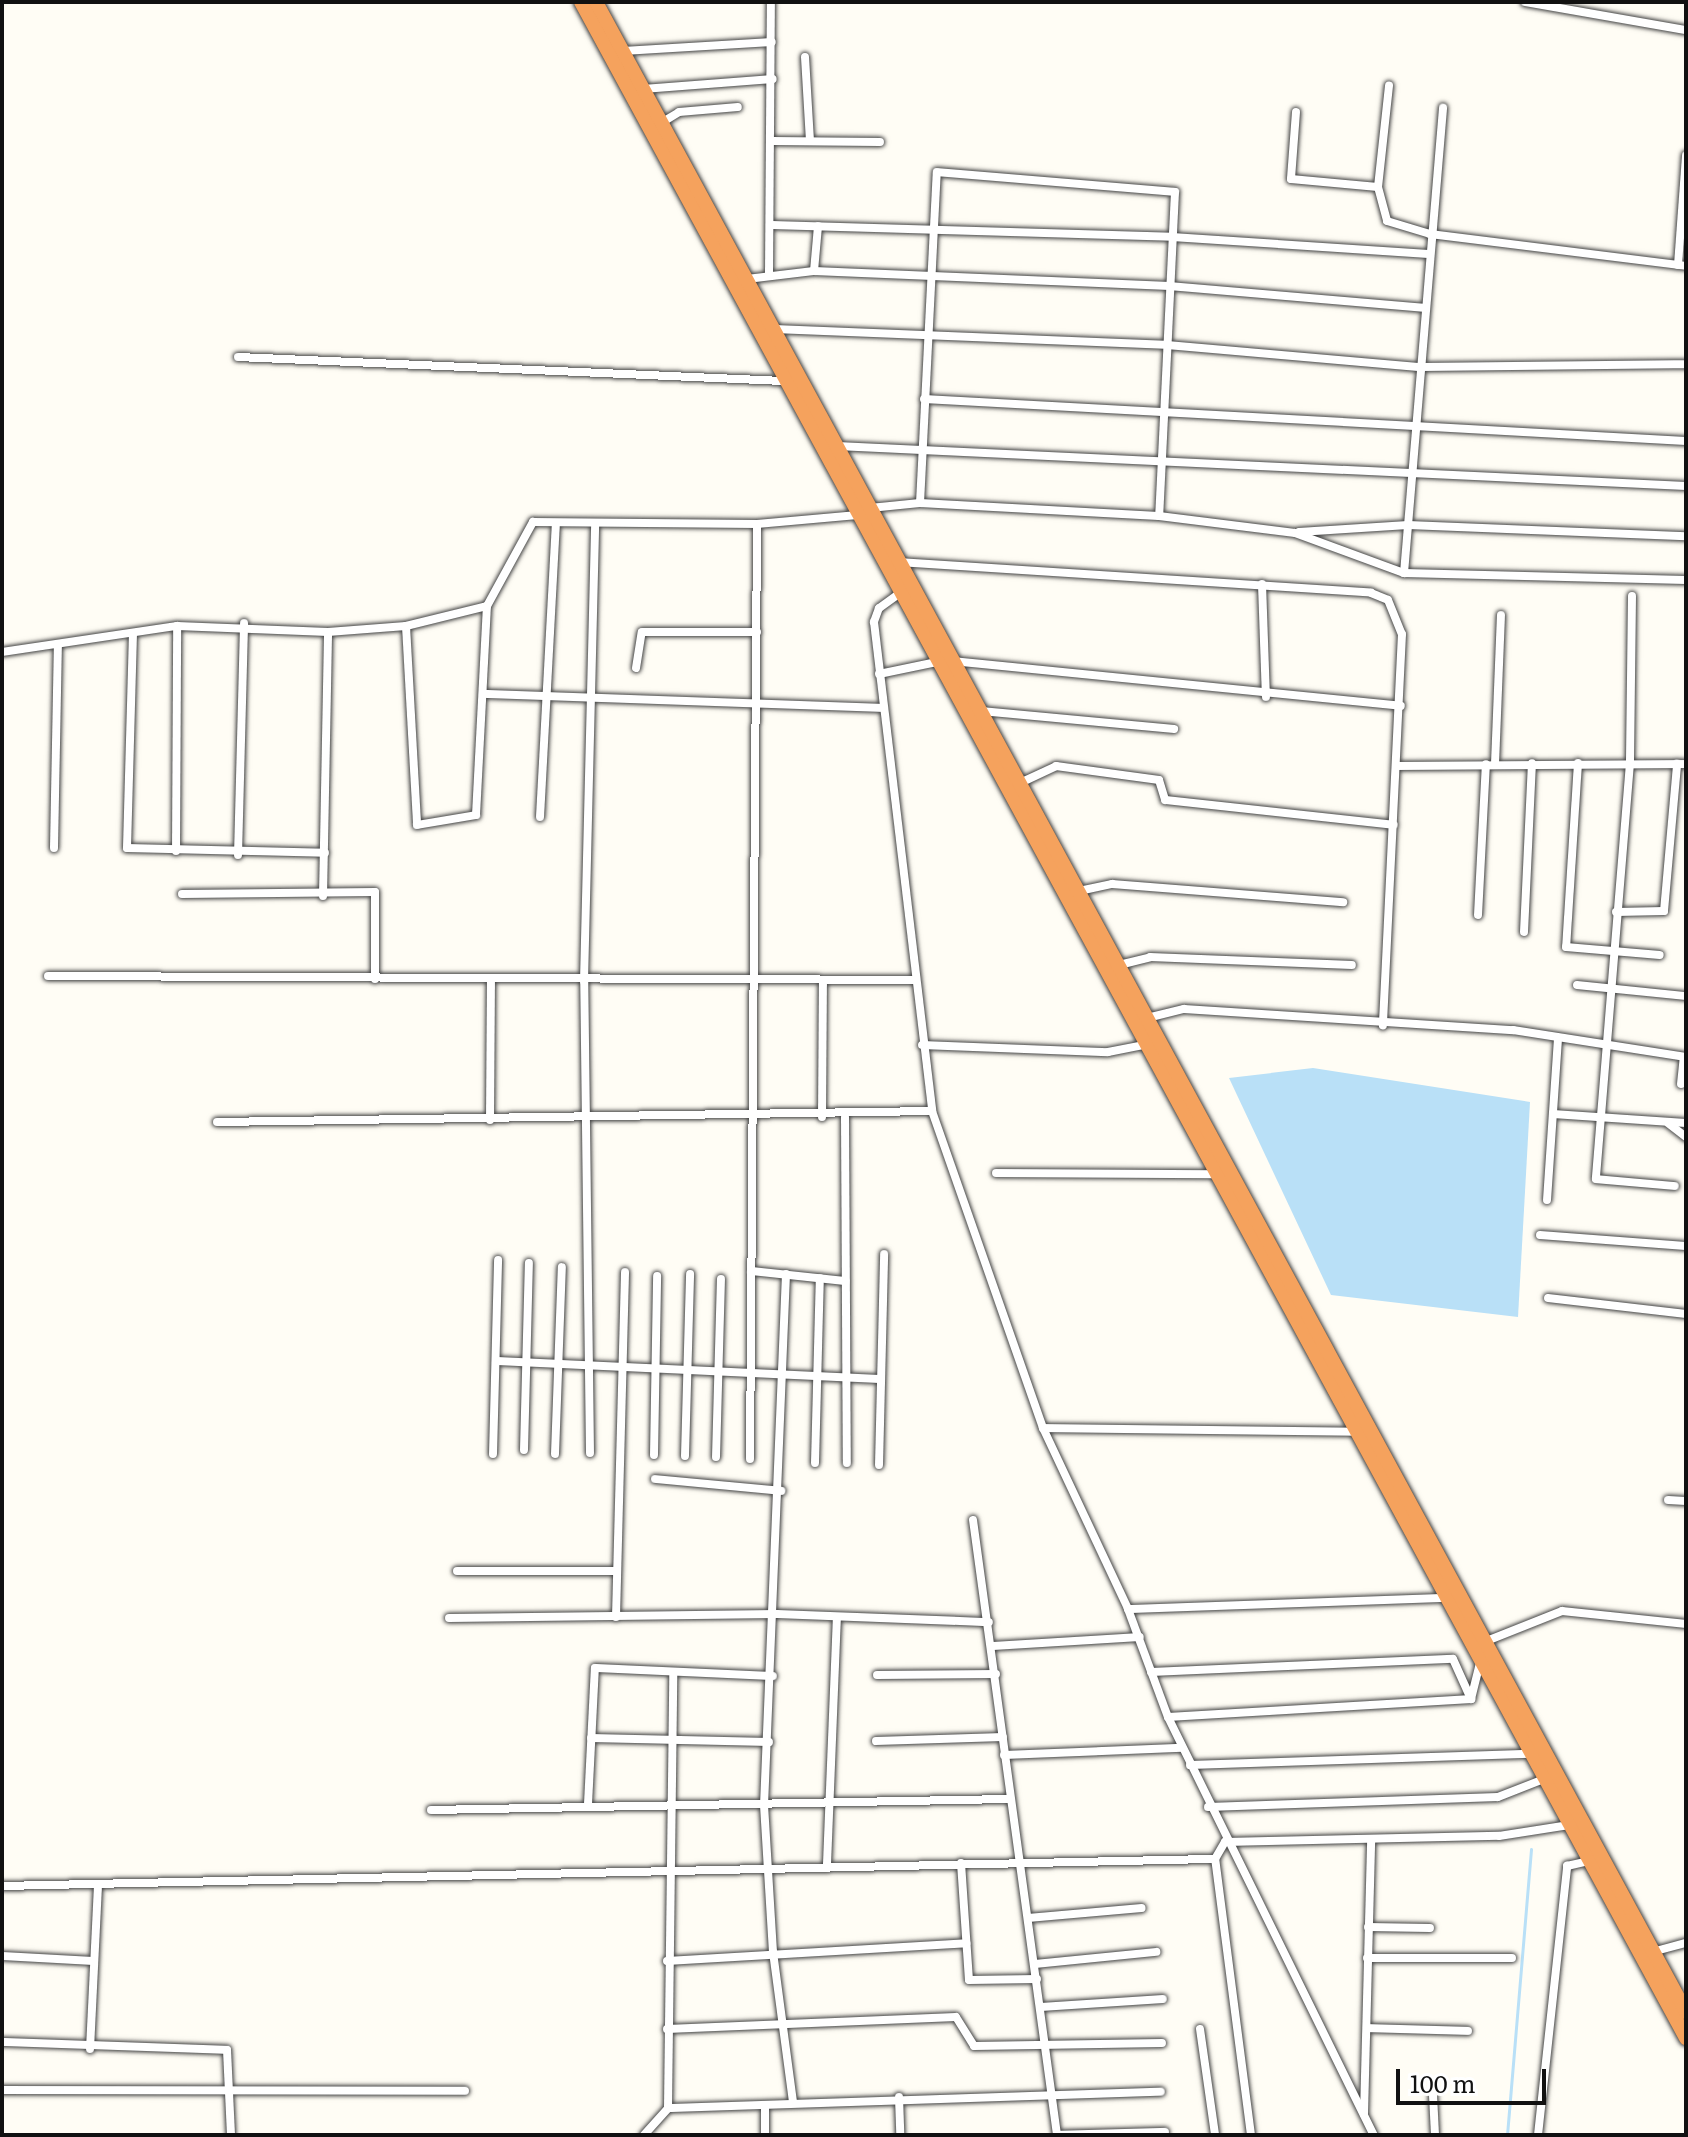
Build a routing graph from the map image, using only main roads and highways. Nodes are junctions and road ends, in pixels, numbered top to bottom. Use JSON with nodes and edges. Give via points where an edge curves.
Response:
{"nodes":[{"id":1,"x":581,"y":2,"type":"edge"},
{"id":2,"x":596,"y":2,"type":"edge"},
{"id":3,"x":864,"y":512,"type":"junction"},
{"id":4,"x":944,"y":662,"type":"junction"},
{"id":5,"x":1647,"y":1955,"type":"junction"},
{"id":6,"x":1685,"y":2007,"type":"edge"},
{"id":7,"x":1686,"y":2038,"type":"edge"}],
"edges":[{"from":1,"to":3,"type":"highway","via":[[783,381]]},
{"from":2,"to":3,"type":"highway","via":[[837,446]]},
{"from":3,"to":4,"type":"highway","via":[[900,593]]},
{"from":3,"to":4,"type":"highway","via":[[898,562]]},
{"from":4,"to":5,"type":"highway","via":[[1211,1174],[1589,1861]]},
{"from":4,"to":5,"type":"highway","via":[[980,711],[1079,891]]},
{"from":5,"to":6,"type":"highway"},
{"from":5,"to":7,"type":"highway"}]}
